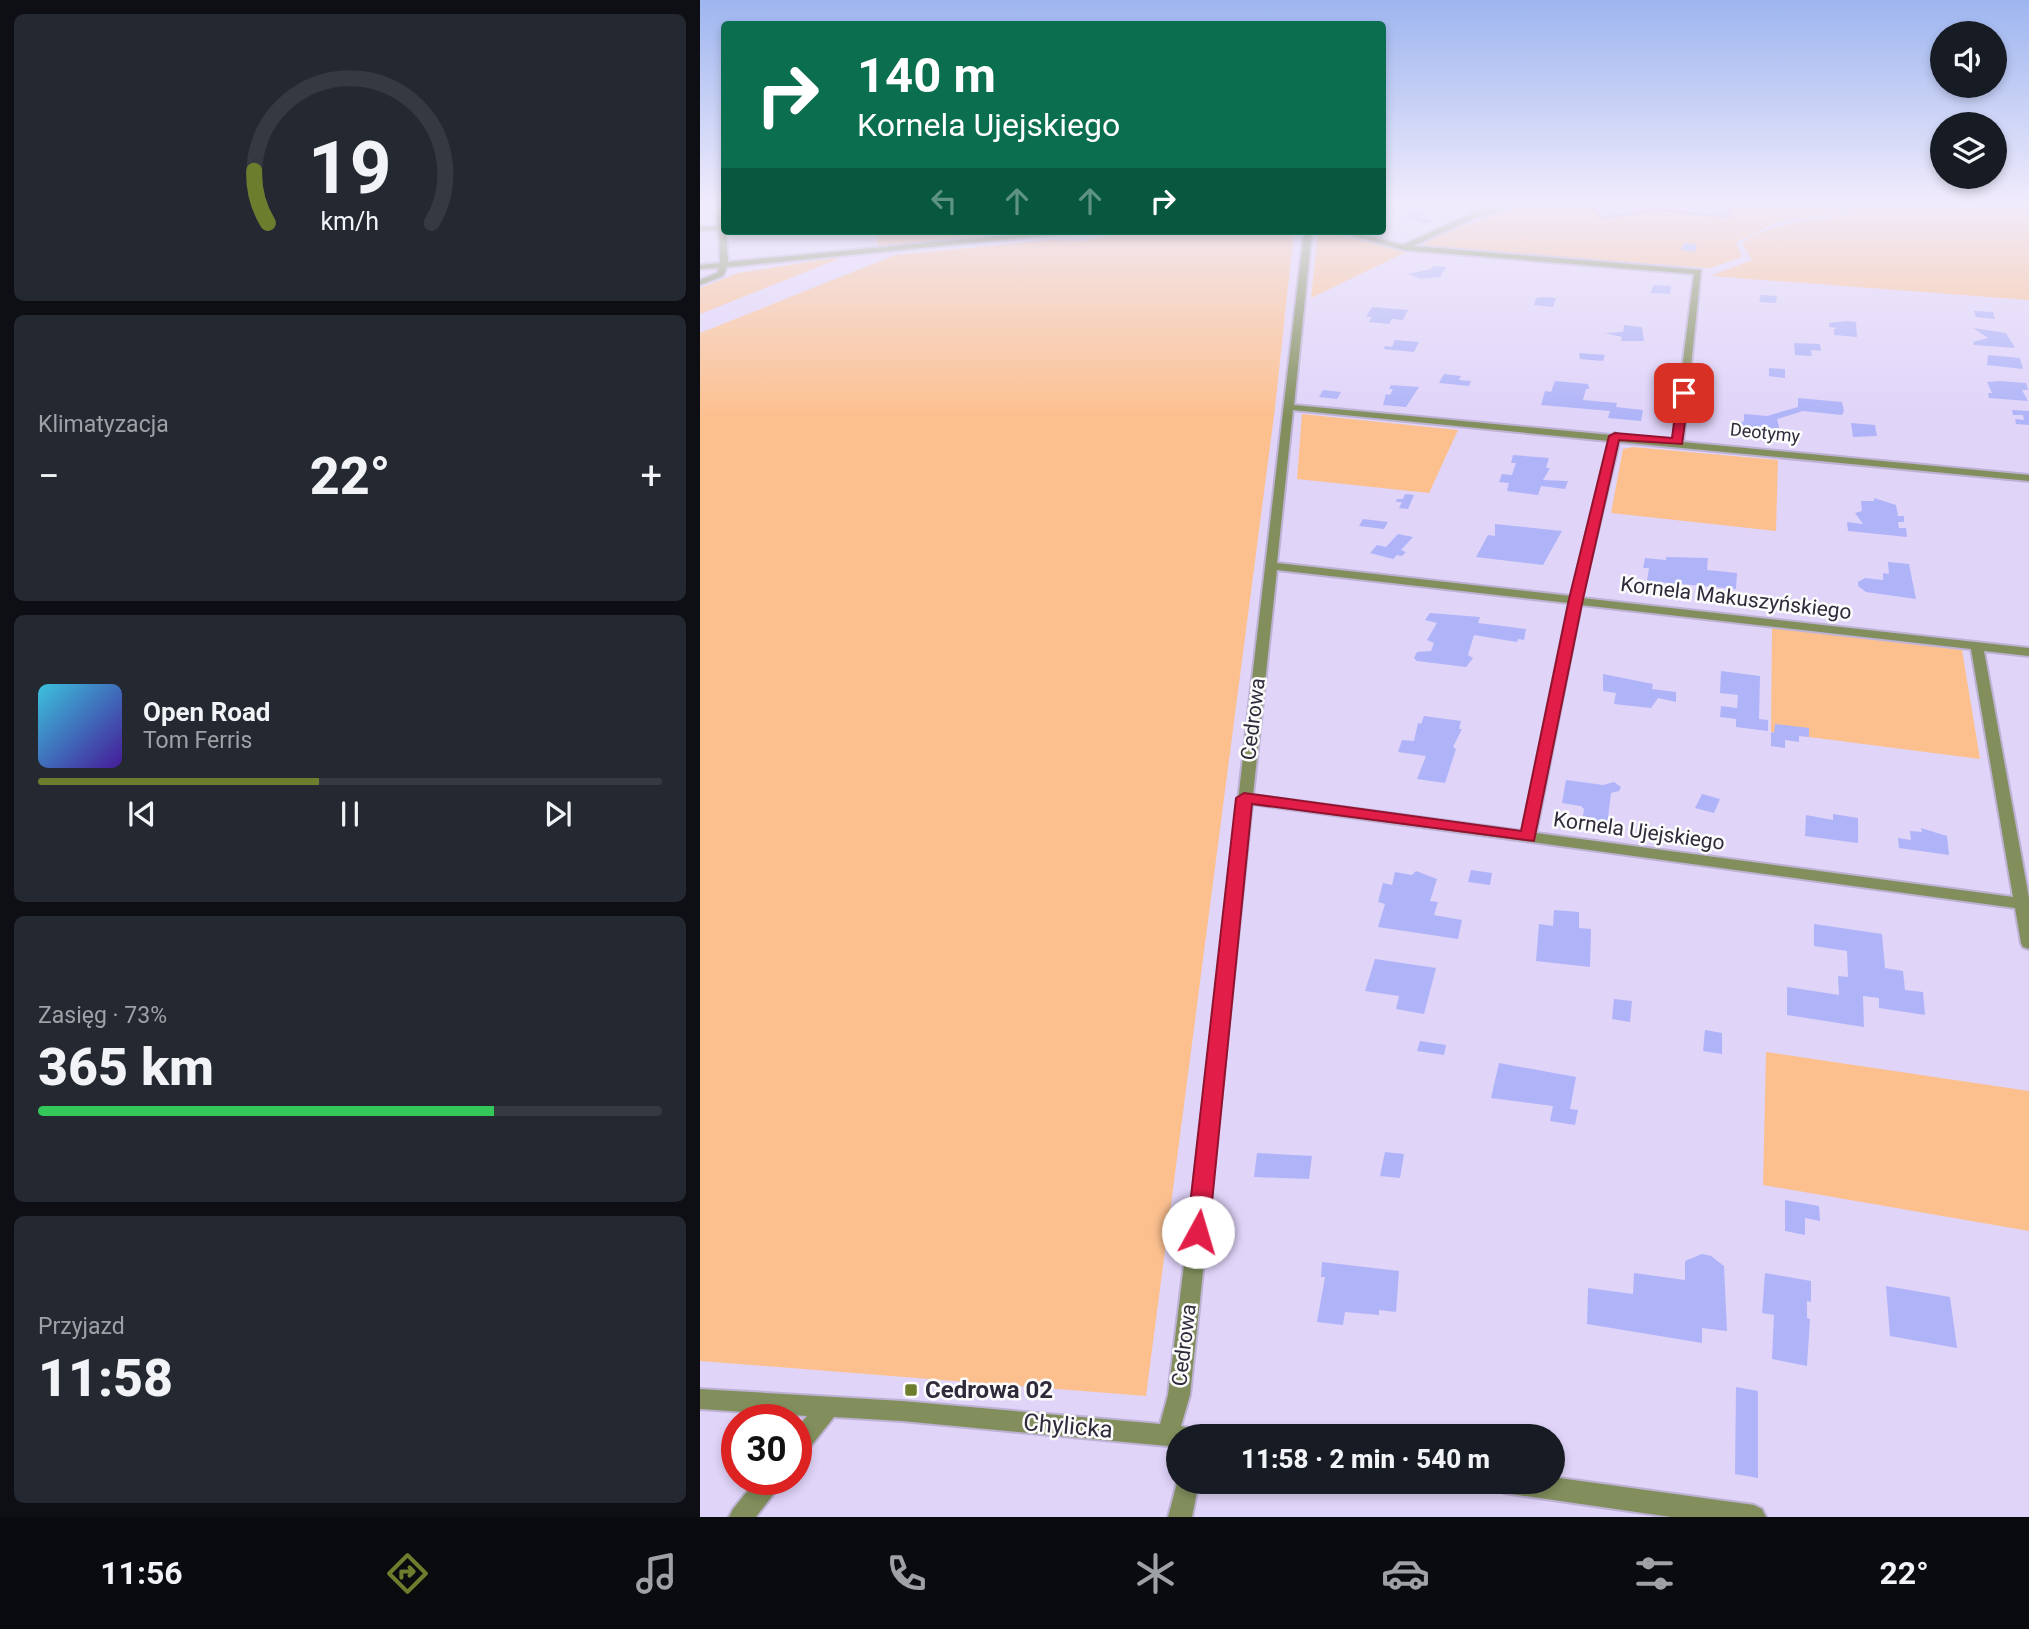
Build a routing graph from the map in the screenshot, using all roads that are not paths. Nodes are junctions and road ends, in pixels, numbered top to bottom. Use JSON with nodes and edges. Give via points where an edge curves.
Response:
{"nodes":[{"id":1,"x":720,"y":274,"type":"edge"},
{"id":2,"x":1303,"y":274,"type":"edge"},
{"id":3,"x":1698,"y":274,"type":"edge"},
{"id":4,"x":700,"y":284,"type":"edge"},
{"id":5,"x":1289,"y":407,"type":"junction"},
{"id":6,"x":1615,"y":436,"type":"junction"},
{"id":7,"x":1678,"y":442,"type":"junction"},
{"id":8,"x":2029,"y":478,"type":"edge"},
{"id":9,"x":1271,"y":566,"type":"junction"},
{"id":10,"x":1576,"y":599,"type":"junction"},
{"id":11,"x":1977,"y":646,"type":"junction"},
{"id":12,"x":2029,"y":652,"type":"edge"},
{"id":13,"x":1244,"y":798,"type":"junction"},
{"id":14,"x":1528,"y":837,"type":"junction"},
{"id":15,"x":2025,"y":905,"type":"edge"},
{"id":16,"x":2029,"y":943,"type":"edge"},
{"id":17,"x":700,"y":1399,"type":"edge"},
{"id":18,"x":829,"y":1406,"type":"junction"},
{"id":19,"x":1177,"y":1424,"type":"edge"},
{"id":20,"x":812,"y":1427,"type":"edge"},
{"id":21,"x":1166,"y":1435,"type":"edge"},
{"id":22,"x":1565,"y":1491,"type":"edge"},
{"id":23,"x":1185,"y":1494,"type":"edge"},
{"id":24,"x":758,"y":1495,"type":"edge"},
{"id":25,"x":741,"y":1517,"type":"edge"},
{"id":26,"x":1180,"y":1517,"type":"edge"},
{"id":27,"x":1754,"y":1517,"type":"edge"}],
"edges":[{"from":1,"to":4,"type":"street"},
{"from":2,"to":5,"type":"street","name":"Cedrowa"},
{"from":3,"to":7,"type":"street"},
{"from":5,"to":6,"type":"street","name":"Deotymy"},
{"from":5,"to":9,"type":"street","name":"Cedrowa"},
{"from":6,"to":7,"type":"street","name":"Deotymy"},
{"from":6,"to":10,"type":"street"},
{"from":7,"to":8,"type":"street","name":"Deotymy"},
{"from":9,"to":10,"type":"street","name":"Kornela Makuszyńskiego"},
{"from":9,"to":13,"type":"street","name":"Cedrowa"},
{"from":10,"to":11,"type":"street","name":"Kornela Makuszyńskiego"},
{"from":10,"to":14,"type":"street"},
{"from":11,"to":12,"type":"street","name":"Kornela Makuszyńskiego"},
{"from":11,"to":15,"type":"street"},
{"from":13,"to":14,"type":"street","name":"Kornela Ujejskiego"},
{"from":13,"to":19,"type":"street","name":"Cedrowa"},
{"from":14,"to":15,"type":"street","name":"Kornela Ujejskiego"},
{"from":15,"to":16,"type":"street"},
{"from":17,"to":18,"type":"street","name":"Chylicka"},
{"from":18,"to":20,"type":"street"},
{"from":18,"to":21,"type":"street","name":"Chylicka"},
{"from":22,"to":27,"type":"street"},
{"from":23,"to":26,"type":"street"},
{"from":24,"to":25,"type":"street"}]}
